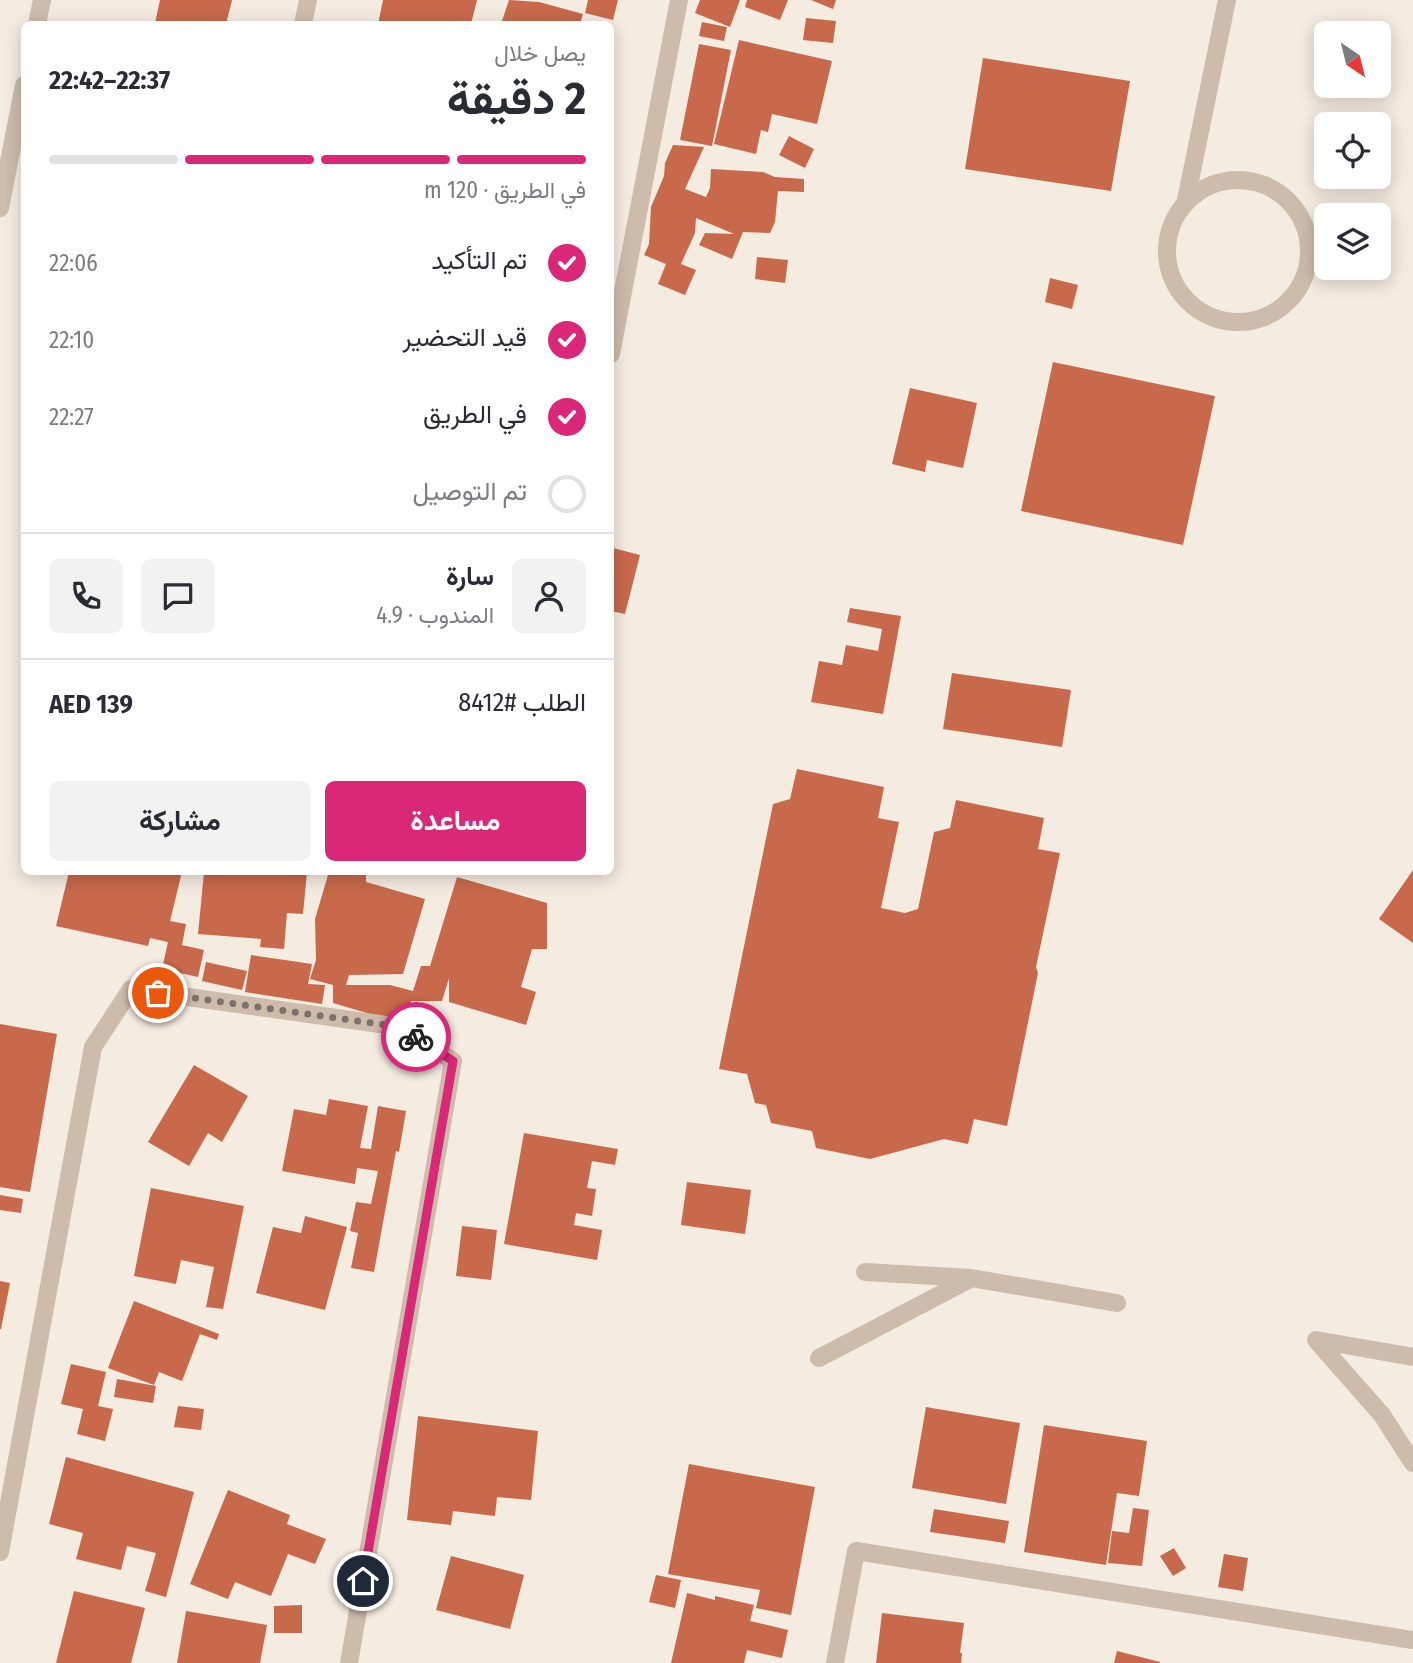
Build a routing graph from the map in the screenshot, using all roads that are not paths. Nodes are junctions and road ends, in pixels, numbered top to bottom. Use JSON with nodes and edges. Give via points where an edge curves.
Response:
{"nodes":[{"id":1,"x":42,"y":0,"type":"edge"},
{"id":2,"x":309,"y":0,"type":"edge"},
{"id":3,"x":679,"y":0,"type":"edge"},
{"id":4,"x":1227,"y":0,"type":"edge"},
{"id":5,"x":38,"y":21,"type":"edge"},
{"id":6,"x":304,"y":21,"type":"edge"},
{"id":7,"x":21,"y":100,"type":"edge"},
{"id":8,"x":1186,"y":200,"type":"junction"},
{"id":9,"x":0,"y":208,"type":"edge"},
{"id":10,"x":614,"y":338,"type":"edge"},
{"id":11,"x":865,"y":1272,"type":"dead end"},
{"id":12,"x":971,"y":1278,"type":"junction"},
{"id":13,"x":1117,"y":1303,"type":"dead end"},
{"id":14,"x":1413,"y":1357,"type":"edge"},
{"id":15,"x":818,"y":1358,"type":"dead end"},
{"id":16,"x":1413,"y":1463,"type":"edge"},
{"id":17,"x":0,"y":1552,"type":"edge"},
{"id":18,"x":1413,"y":1640,"type":"edge"},
{"id":19,"x":349,"y":1663,"type":"edge"},
{"id":20,"x":835,"y":1663,"type":"edge"}],
"edges":[{"from":1,"to":5,"type":"street"},
{"from":2,"to":6,"type":"street"},
{"from":3,"to":10,"type":"street"},
{"from":4,"to":8,"type":"street"},
{"from":7,"to":9,"type":"street"},
{"from":8,"to":8,"type":"street","via":[[1166,238],[1169,275],[1192,308],[1211,319],[1264,319],[1301,287],[1311,247],[1303,219],[1288,199],[1267,185],[1230,179]]},
{"from":11,"to":12,"type":"street"},
{"from":12,"to":13,"type":"street"},
{"from":12,"to":15,"type":"street"},
{"from":14,"to":16,"type":"street","via":[[1316,1339],[1382,1415]]},
{"from":17,"to":19,"type":"street","via":[[93,1048],[131,989],[401,1027],[453,1061]]},
{"from":18,"to":20,"type":"street","via":[[856,1551]]}]}
